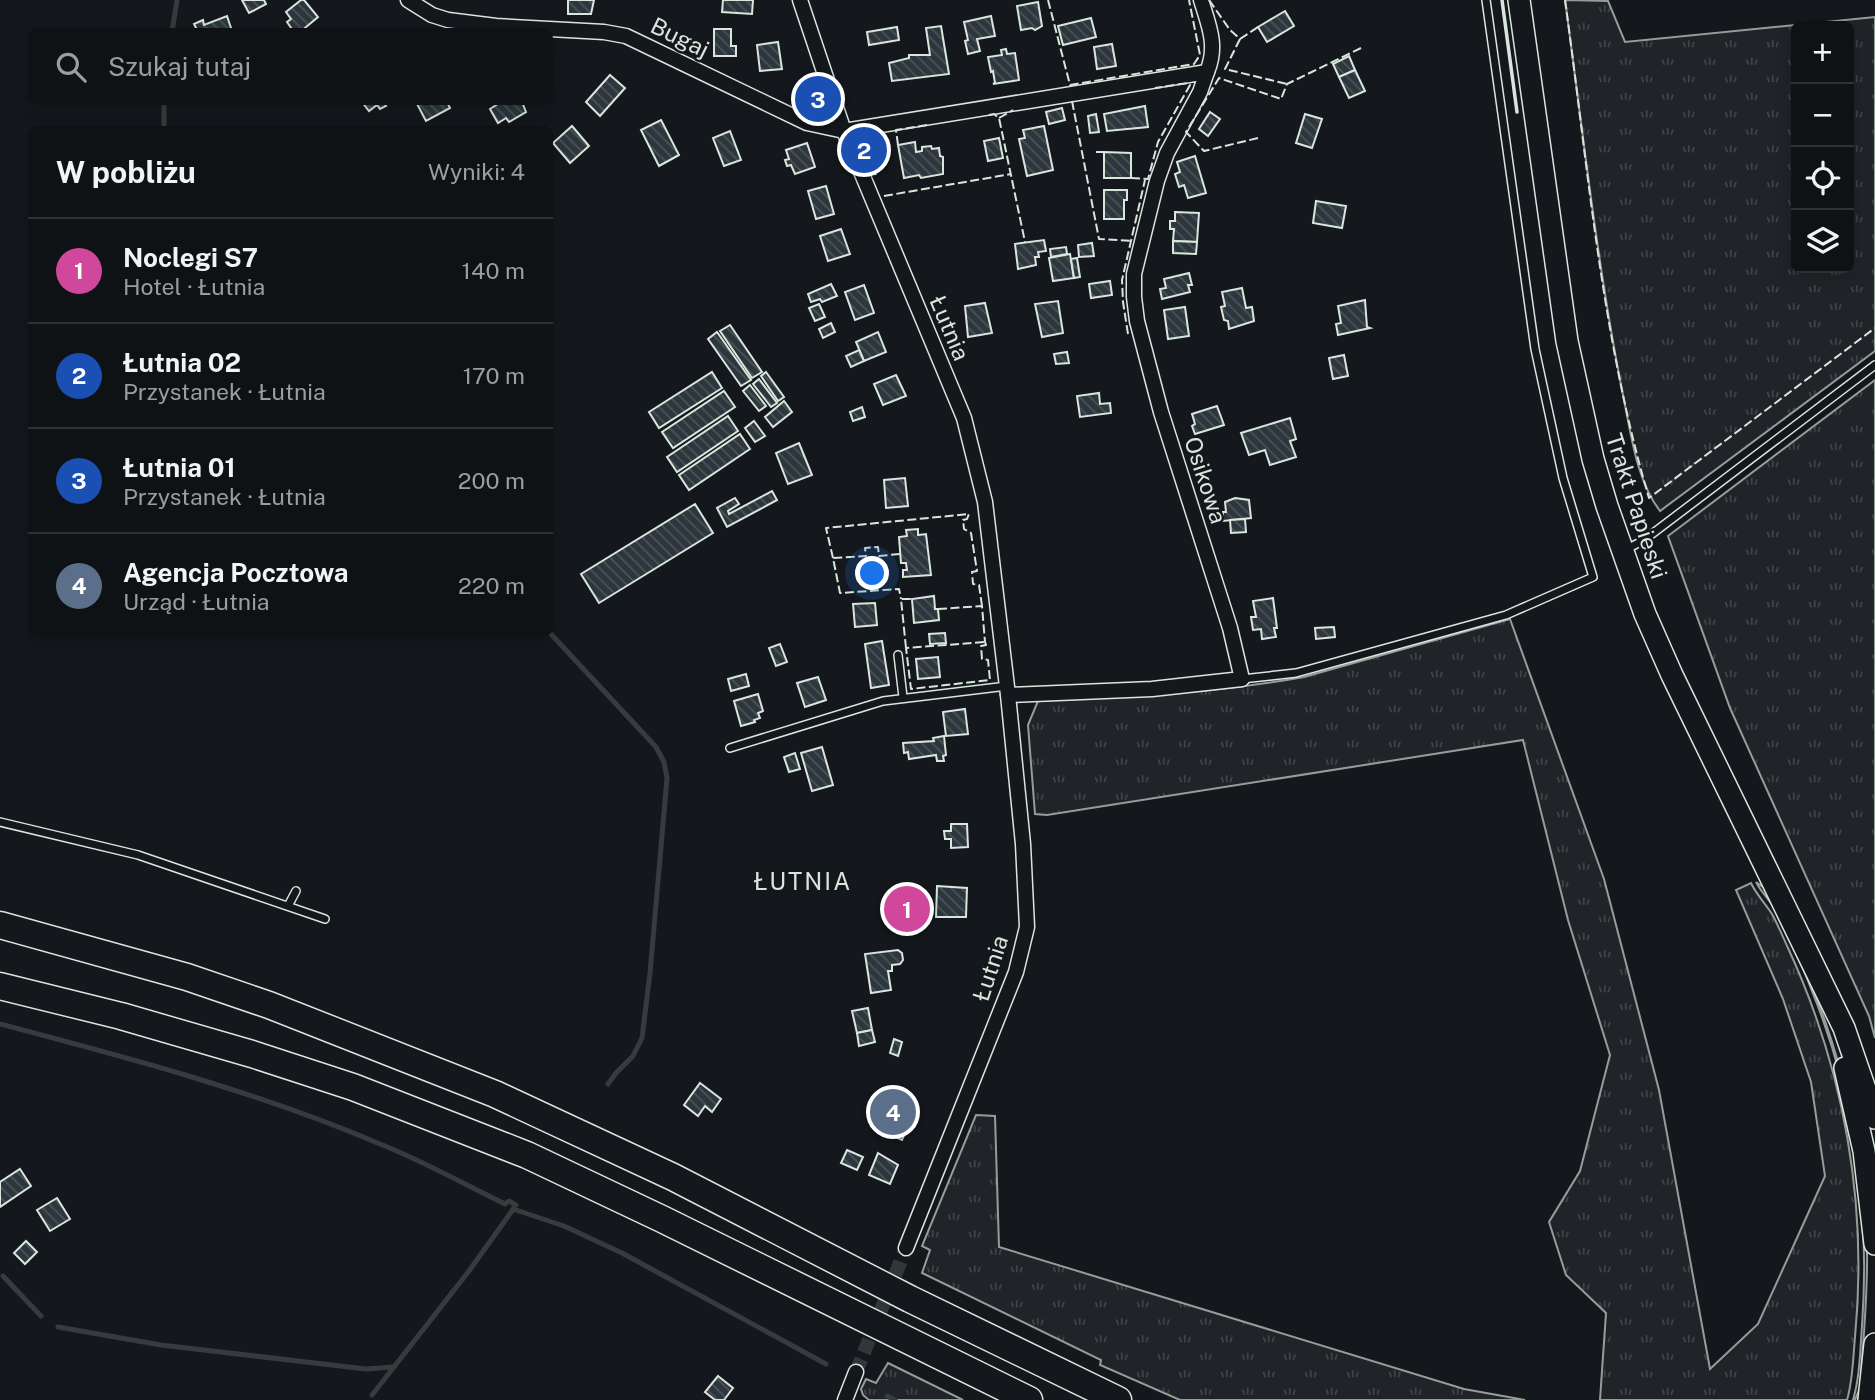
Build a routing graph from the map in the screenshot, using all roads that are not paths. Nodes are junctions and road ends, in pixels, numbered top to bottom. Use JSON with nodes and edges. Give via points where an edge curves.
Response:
{"nodes":[{"id":1,"x":408,"y":0,"type":"edge"},
{"id":2,"x":800,"y":0,"type":"edge"},
{"id":3,"x":1201,"y":0,"type":"edge"},
{"id":4,"x":1486,"y":0,"type":"edge"},
{"id":5,"x":1518,"y":0,"type":"edge"},
{"id":6,"x":532,"y":28,"type":"edge"},
{"id":7,"x":553,"y":29,"type":"edge"},
{"id":8,"x":1207,"y":72,"type":"junction"},
{"id":9,"x":844,"y":131,"type":"junction"},
{"id":10,"x":1875,"y":365,"type":"edge"},
{"id":11,"x":1622,"y":552,"type":"junction"},
{"id":12,"x":898,"y":655,"type":"dead end"},
{"id":13,"x":1242,"y":679,"type":"junction"},
{"id":14,"x":1008,"y":690,"type":"junction"},
{"id":15,"x":903,"y":697,"type":"junction"},
{"id":16,"x":730,"y":748,"type":"dead end"},
{"id":17,"x":0,"y":822,"type":"edge"},
{"id":18,"x":296,"y":891,"type":"dead end"},
{"id":19,"x":288,"y":906,"type":"junction"},
{"id":20,"x":325,"y":919,"type":"dead end"},
{"id":21,"x":0,"y":925,"type":"edge"},
{"id":22,"x":0,"y":986,"type":"edge"},
{"id":23,"x":1825,"y":991,"type":"junction"},
{"id":24,"x":1875,"y":1118,"type":"edge"},
{"id":25,"x":1875,"y":1244,"type":"edge"},
{"id":26,"x":906,"y":1248,"type":"tunnel mouth"},
{"id":27,"x":1875,"y":1344,"type":"edge"},
{"id":28,"x":856,"y":1372,"type":"tunnel mouth"},
{"id":29,"x":845,"y":1400,"type":"edge"},
{"id":30,"x":1029,"y":1400,"type":"edge"},
{"id":31,"x":1118,"y":1400,"type":"edge"},
{"id":32,"x":1869,"y":1400,"type":"edge"}],
"edges":[{"from":1,"to":6,"type":"street","name":"Bugaj","via":[[447,20]]},
{"from":2,"to":9,"type":"street","name":"Łutnia"},
{"from":3,"to":8,"type":"street","name":"Osikowa","via":[[1214,40]]},
{"from":4,"to":13,"type":"lane","via":[[1535,349],[1563,478],[1593,577],[1506,615],[1296,673]]},
{"from":5,"to":11,"type":"street","name":"Trakt Papieski","via":[[1567,341],[1593,460]]},
{"from":7,"to":9,"type":"street","name":"Bugaj","via":[[626,36],[807,123]]},
{"from":8,"to":9,"type":"street"},
{"from":8,"to":13,"type":"street","name":"Osikowa","via":[[1157,181],[1134,274],[1134,297],[1148,367]]},
{"from":9,"to":14,"type":"street","name":"Łutnia","via":[[964,418],[985,502]]},
{"from":10,"to":11,"type":"lane"},
{"from":11,"to":23,"type":"street","name":"Trakt Papieski","via":[[1672,674]]},
{"from":12,"to":15,"type":"lane"},
{"from":13,"to":14,"type":"street","via":[[1152,689]]},
{"from":14,"to":15,"type":"lane"},
{"from":14,"to":26,"type":"street","name":"Łutnia","via":[[1027,927],[1017,972]]},
{"from":15,"to":16,"type":"lane"},
{"from":17,"to":19,"type":"lane","via":[[138,856]]},
{"from":18,"to":19,"type":"lane"},
{"from":19,"to":20,"type":"lane"},
{"from":21,"to":31,"type":"highway","via":[[270,1005],[495,1094],[673,1177]]},
{"from":22,"to":30,"type":"highway","via":[[264,1058],[353,1087],[527,1155]]},
{"from":23,"to":24,"type":"street","name":"Trakt Papieski","via":[[1844,1028]]},
{"from":23,"to":25,"type":"street","name":"Trakt Papieski","via":[[1861,1138]]},
{"from":27,"to":32,"type":"street"},
{"from":28,"to":29,"type":"street"}]}
